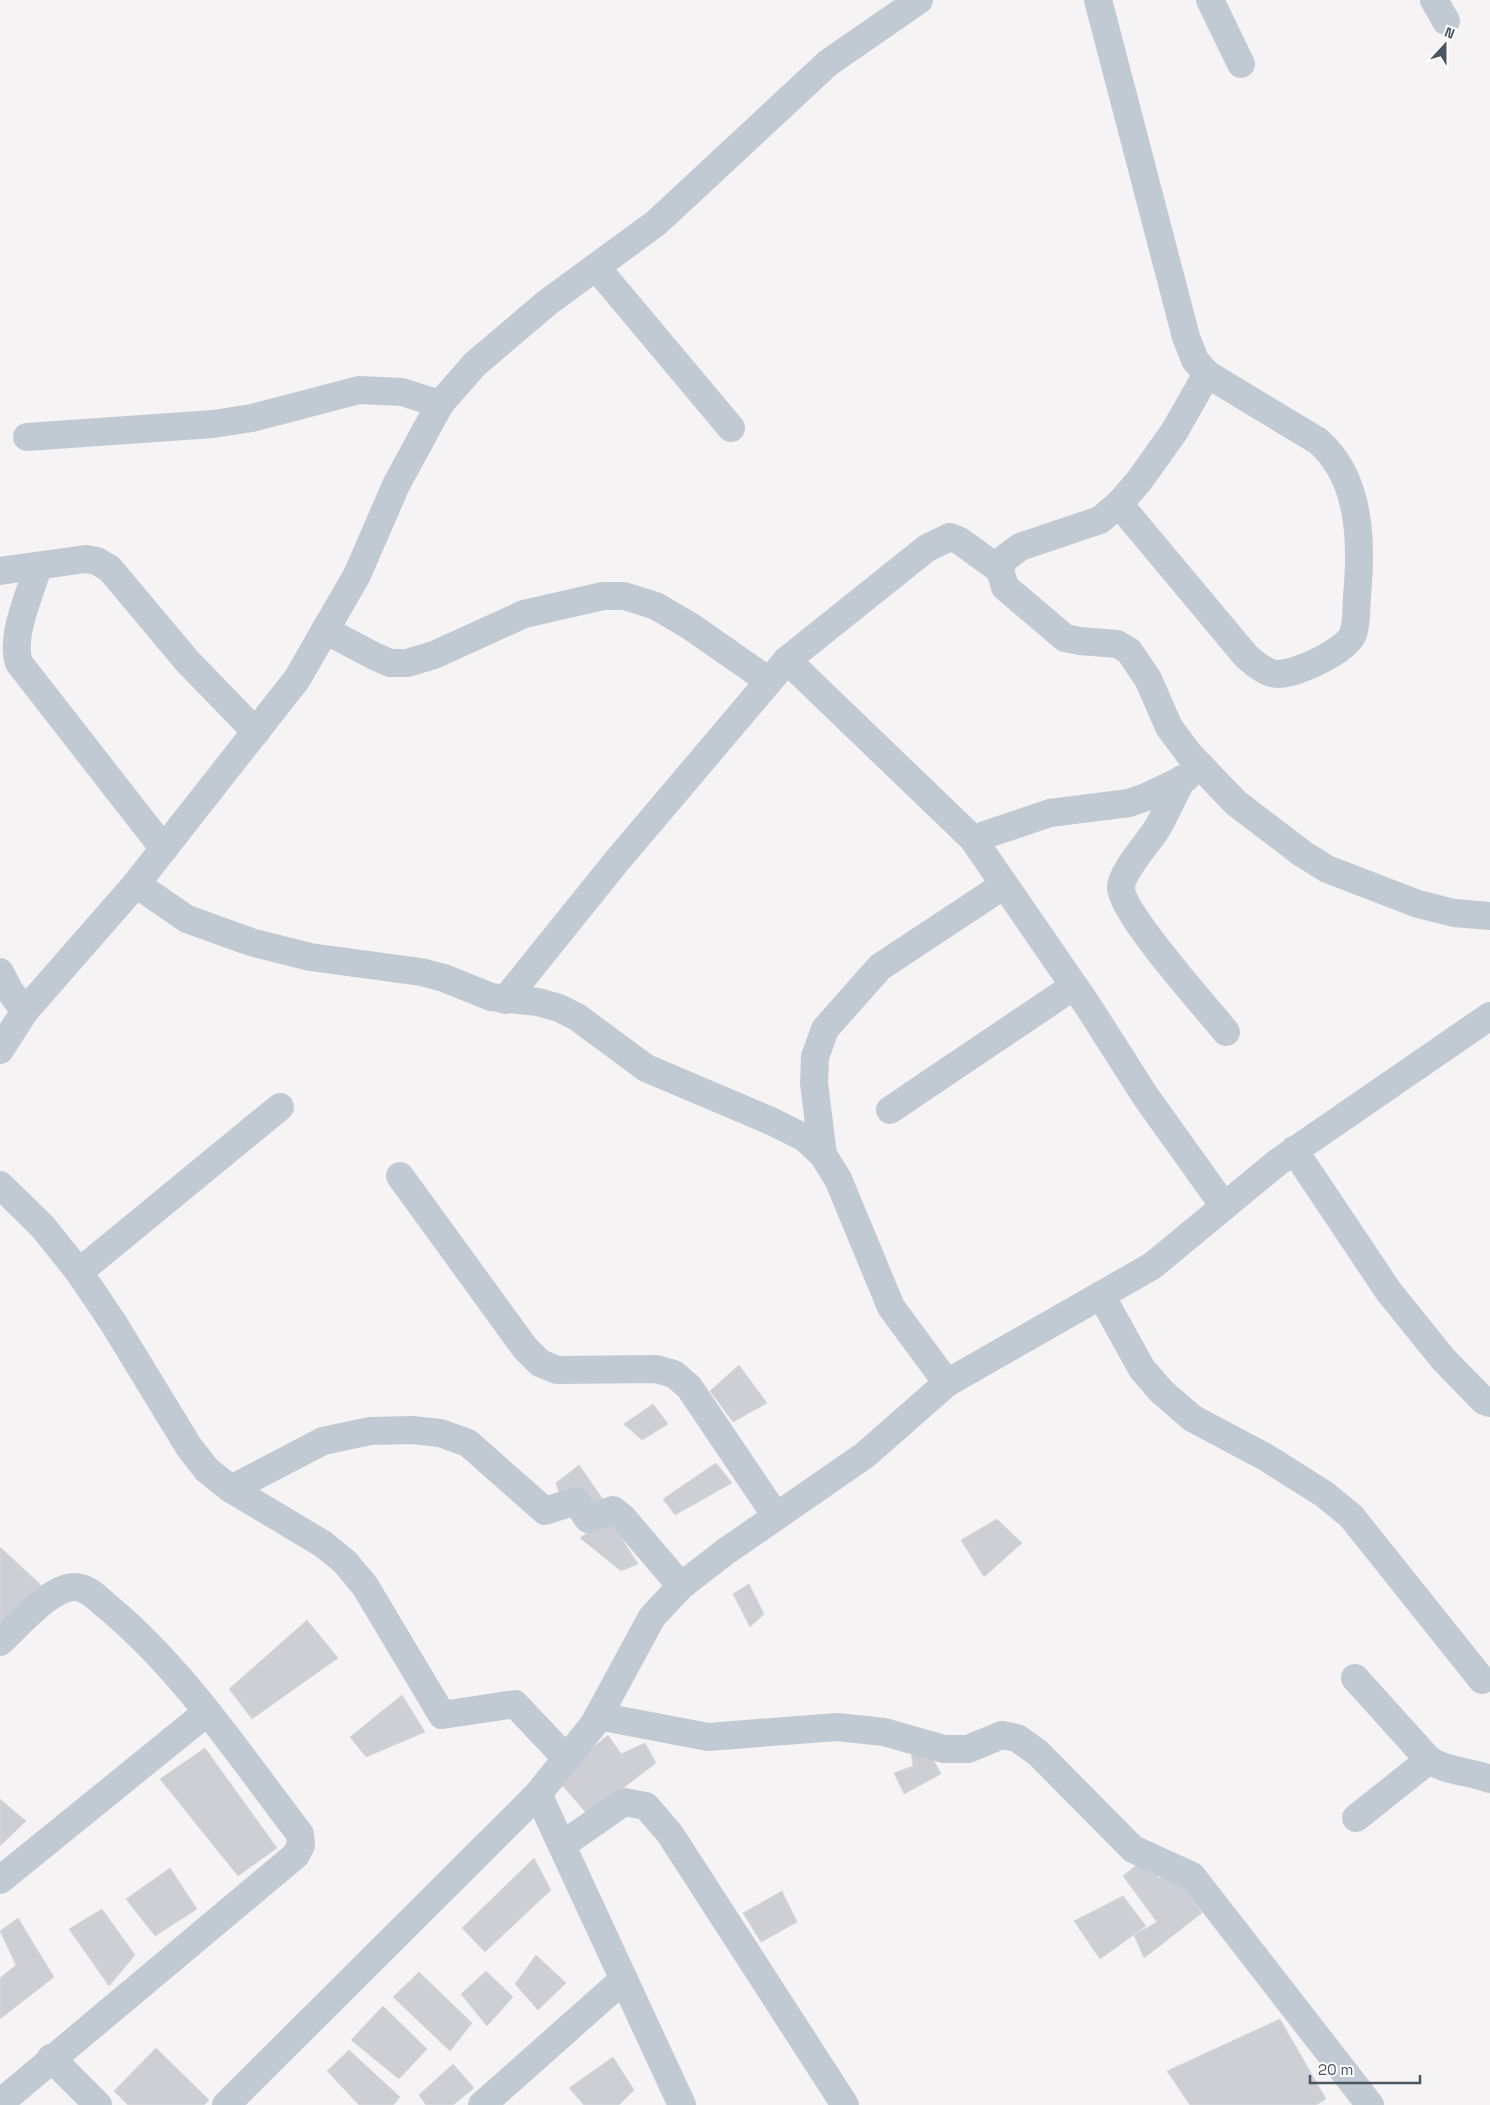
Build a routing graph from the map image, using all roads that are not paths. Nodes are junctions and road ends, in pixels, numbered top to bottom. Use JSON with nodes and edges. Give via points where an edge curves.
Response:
{"nodes":[{"id":1,"x":919,"y":0,"type":"edge"},
{"id":2,"x":1098,"y":0,"type":"edge"},
{"id":3,"x":1210,"y":0,"type":"edge"},
{"id":4,"x":1241,"y":64,"type":"dead end"},
{"id":5,"x":596,"y":267,"type":"junction"},
{"id":6,"x":1207,"y":374,"type":"junction"},
{"id":7,"x":440,"y":404,"type":"junction"},
{"id":8,"x":731,"y":428,"type":"dead end"},
{"id":9,"x":27,"y":437,"type":"dead end"},
{"id":10,"x":1119,"y":504,"type":"junction"},
{"id":11,"x":38,"y":567,"type":"junction"},
{"id":12,"x":1000,"y":570,"type":"junction"},
{"id":13,"x":0,"y":571,"type":"edge"},
{"id":14,"x":325,"y":630,"type":"junction"},
{"id":15,"x":787,"y":660,"type":"junction"},
{"id":16,"x":769,"y":681,"type":"junction"},
{"id":17,"x":256,"y":732,"type":"junction"},
{"id":18,"x":1192,"y":774,"type":"junction"},
{"id":19,"x":973,"y":839,"type":"junction"},
{"id":20,"x":164,"y":849,"type":"junction"},
{"id":21,"x":136,"y":884,"type":"junction"},
{"id":22,"x":1004,"y":885,"type":"junction"},
{"id":23,"x":1490,"y":916,"type":"edge"},
{"id":24,"x":0,"y":972,"type":"edge"},
{"id":25,"x":1074,"y":986,"type":"junction"},
{"id":26,"x":505,"y":1000,"type":"junction"},
{"id":27,"x":25,"y":1011,"type":"junction"},
{"id":28,"x":1490,"y":1016,"type":"edge"},
{"id":29,"x":1226,"y":1032,"type":"dead end"},
{"id":30,"x":0,"y":1050,"type":"edge"},
{"id":31,"x":280,"y":1108,"type":"dead end"},
{"id":32,"x":890,"y":1110,"type":"dead end"},
{"id":33,"x":1294,"y":1150,"type":"junction"},
{"id":34,"x":823,"y":1155,"type":"junction"},
{"id":35,"x":400,"y":1176,"type":"dead end"},
{"id":36,"x":0,"y":1185,"type":"edge"},
{"id":37,"x":1224,"y":1206,"type":"junction"},
{"id":38,"x":80,"y":1272,"type":"junction"},
{"id":39,"x":1102,"y":1297,"type":"junction"},
{"id":40,"x":947,"y":1383,"type":"junction"},
{"id":41,"x":1490,"y":1403,"type":"edge"},
{"id":42,"x":231,"y":1489,"type":"junction"},
{"id":43,"x":776,"y":1516,"type":"junction"},
{"id":44,"x":681,"y":1586,"type":"junction"},
{"id":45,"x":0,"y":1642,"type":"edge"},
{"id":46,"x":1355,"y":1678,"type":"dead end"},
{"id":47,"x":1482,"y":1680,"type":"dead end"},
{"id":48,"x":206,"y":1713,"type":"junction"},
{"id":49,"x":598,"y":1716,"type":"junction"},
{"id":50,"x":566,"y":1758,"type":"junction"},
{"id":51,"x":1429,"y":1760,"type":"junction"},
{"id":52,"x":1490,"y":1779,"type":"edge"},
{"id":53,"x":538,"y":1794,"type":"junction"},
{"id":54,"x":1356,"y":1818,"type":"dead end"},
{"id":55,"x":562,"y":1845,"type":"junction"},
{"id":56,"x":0,"y":1880,"type":"edge"},
{"id":57,"x":624,"y":1979,"type":"junction"},
{"id":58,"x":51,"y":2058,"type":"junction"},
{"id":59,"x":671,"y":2099,"type":"edge"},
{"id":60,"x":838,"y":2102,"type":"edge"},
{"id":61,"x":1358,"y":2102,"type":"edge"},
{"id":62,"x":0,"y":2103,"type":"edge"},
{"id":63,"x":98,"y":2105,"type":"edge"},
{"id":64,"x":227,"y":2105,"type":"edge"},
{"id":65,"x":482,"y":2105,"type":"edge"}],
"edges":[{"from":1,"to":5,"type":"street","via":[[828,63],[656,223]]},
{"from":2,"to":6,"type":"street","via":[[1186,337],[1195,360]]},
{"from":3,"to":4,"type":"street"},
{"from":5,"to":7,"type":"street","via":[[548,302],[475,364]]},
{"from":5,"to":8,"type":"street"},
{"from":6,"to":10,"type":"street","via":[[1174,432]]},
{"from":6,"to":10,"type":"street","via":[[1318,441],[1341,468],[1353,501],[1361,556],[1353,633],[1346,644],[1300,669],[1277,674],[1262,668],[1246,656]]},
{"from":7,"to":9,"type":"street","via":[[402,392],[359,390],[252,418],[213,424]]},
{"from":7,"to":14,"type":"street","via":[[396,485],[357,575]]},
{"from":10,"to":12,"type":"street","via":[[1100,520],[1020,547],[1004,559]]},
{"from":11,"to":13,"type":"street"},
{"from":11,"to":17,"type":"street","via":[[86,560],[98,561],[110,569],[188,662]]},
{"from":11,"to":20,"type":"street","via":[[17,636],[15,651],[19,662]]},
{"from":12,"to":15,"type":"street","via":[[950,537],[927,548]]},
{"from":12,"to":18,"type":"street","via":[[1005,587],[1065,638],[1117,644],[1129,651],[1148,679]]},
{"from":14,"to":16,"type":"street","via":[[382,660],[407,662],[434,655],[524,614],[603,596],[624,596],[656,606]]},
{"from":14,"to":17,"type":"street","via":[[296,679]]},
{"from":15,"to":16,"type":"street"},
{"from":15,"to":19,"type":"street"},
{"from":16,"to":26,"type":"street"},
{"from":17,"to":20,"type":"street"},
{"from":18,"to":19,"type":"street","via":[[1128,803],[1050,813]]},
{"from":18,"to":23,"type":"street","via":[[1327,869],[1418,904]]},
{"from":18,"to":29,"type":"street","via":[[1126,873],[1121,888],[1127,907],[1143,930]]},
{"from":19,"to":22,"type":"street"},
{"from":20,"to":21,"type":"street"},
{"from":21,"to":26,"type":"street","via":[[187,919],[251,942],[310,957],[421,972]]},
{"from":21,"to":27,"type":"street"},
{"from":22,"to":25,"type":"street"},
{"from":22,"to":34,"type":"street","via":[[880,967],[825,1030],[815,1057],[814,1083]]},
{"from":24,"to":27,"type":"street"},
{"from":25,"to":32,"type":"street"},
{"from":25,"to":37,"type":"street","via":[[1146,1097]]},
{"from":26,"to":34,"type":"street","via":[[538,1002],[578,1017],[646,1068],[772,1121],[806,1138]]},
{"from":27,"to":30,"type":"street"},
{"from":28,"to":33,"type":"street"},
{"from":31,"to":38,"type":"street"},
{"from":33,"to":37,"type":"street"},
{"from":33,"to":41,"type":"street","via":[[1389,1292],[1444,1360],[1484,1401]]},
{"from":34,"to":40,"type":"street","via":[[838,1179],[891,1307]]},
{"from":35,"to":43,"type":"street","via":[[525,1348],[540,1363],[557,1370],[656,1369],[674,1374],[689,1387]]},
{"from":36,"to":38,"type":"street","via":[[43,1227]]},
{"from":37,"to":39,"type":"street","via":[[1152,1266]]},
{"from":38,"to":42,"type":"street","via":[[189,1447],[207,1470]]},
{"from":39,"to":40,"type":"street"},
{"from":39,"to":47,"type":"street","via":[[1142,1369],[1161,1391],[1192,1418],[1267,1458],[1324,1494],[1351,1516]]},
{"from":40,"to":43,"type":"street","via":[[865,1455]]},
{"from":42,"to":44,"type":"street","via":[[322,1441],[370,1431],[440,1433],[468,1443],[545,1511],[576,1501],[588,1519],[613,1510]]},
{"from":42,"to":50,"type":"street","via":[[323,1544],[345,1562],[365,1586],[442,1716],[515,1704]]},
{"from":43,"to":44,"type":"street"},
{"from":44,"to":49,"type":"street","via":[[652,1617]]},
{"from":45,"to":48,"type":"street","via":[[56,1592],[77,1587],[90,1592],[145,1640],[172,1668]]},
{"from":46,"to":51,"type":"street"},
{"from":48,"to":56,"type":"street"},
{"from":48,"to":58,"type":"street","via":[[300,1834],[302,1845],[296,1855]]},
{"from":49,"to":50,"type":"street"},
{"from":49,"to":61,"type":"street","via":[[708,1737],[837,1727],[884,1732],[944,1749],[968,1749],[1002,1735],[1017,1738],[1038,1753],[1133,1849],[1192,1876]]},
{"from":50,"to":53,"type":"street"},
{"from":51,"to":52,"type":"street","via":[[1440,1768],[1475,1773]]},
{"from":51,"to":54,"type":"street"},
{"from":53,"to":55,"type":"street"},
{"from":53,"to":64,"type":"street"},
{"from":55,"to":57,"type":"street"},
{"from":55,"to":60,"type":"street","via":[[624,1802],[646,1806],[670,1834]]},
{"from":57,"to":59,"type":"street"},
{"from":57,"to":65,"type":"street"},
{"from":58,"to":62,"type":"street"},
{"from":58,"to":63,"type":"street"}]}
